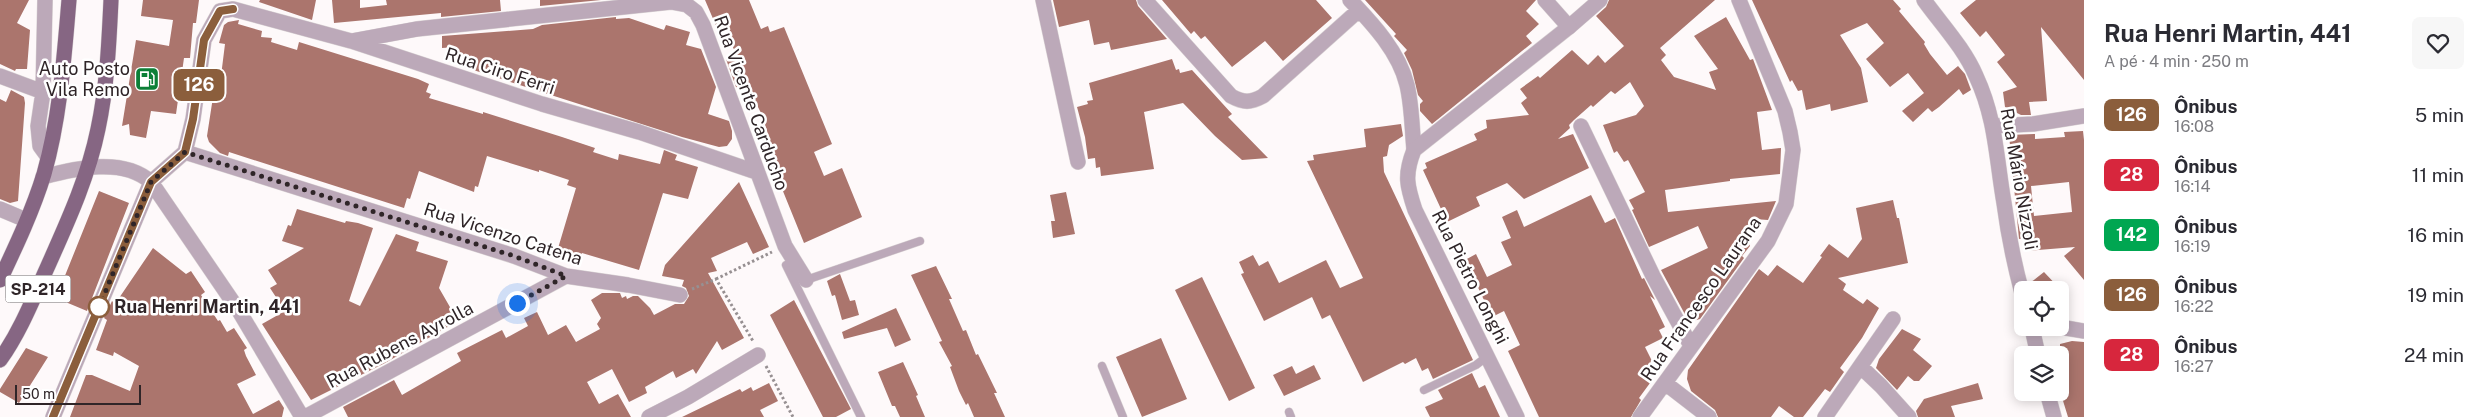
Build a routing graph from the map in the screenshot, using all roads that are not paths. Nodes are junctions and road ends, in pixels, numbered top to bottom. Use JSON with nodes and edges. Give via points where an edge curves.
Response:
{"nodes":[{"id":1,"x":45,"y":0,"type":"edge"},
{"id":2,"x":69,"y":0,"type":"edge"},
{"id":3,"x":111,"y":0,"type":"edge"},
{"id":4,"x":1042,"y":0,"type":"edge"},
{"id":5,"x":1145,"y":0,"type":"edge"},
{"id":6,"x":1545,"y":0,"type":"edge"},
{"id":7,"x":1600,"y":0,"type":"edge"},
{"id":8,"x":1739,"y":0,"type":"edge"},
{"id":9,"x":1924,"y":0,"type":"edge"},
{"id":10,"x":1355,"y":5,"type":"edge"},
{"id":11,"x":1569,"y":27,"type":"junction"},
{"id":12,"x":350,"y":41,"type":"junction"},
{"id":13,"x":0,"y":76,"type":"edge"},
{"id":14,"x":43,"y":92,"type":"junction"},
{"id":15,"x":2084,"y":116,"type":"edge"},
{"id":16,"x":1581,"y":126,"type":"dead end"},
{"id":17,"x":1994,"y":126,"type":"junction"},
{"id":18,"x":1414,"y":150,"type":"junction"},
{"id":19,"x":185,"y":152,"type":"junction"},
{"id":20,"x":48,"y":157,"type":"junction"},
{"id":21,"x":1078,"y":162,"type":"dead end"},
{"id":22,"x":89,"y":167,"type":"junction"},
{"id":23,"x":756,"y":172,"type":"junction"},
{"id":24,"x":43,"y":176,"type":"junction"},
{"id":25,"x":151,"y":182,"type":"junction"},
{"id":26,"x":0,"y":209,"type":"edge"},
{"id":27,"x":26,"y":220,"type":"junction"},
{"id":28,"x":920,"y":241,"type":"dead end"},
{"id":29,"x":786,"y":265,"type":"dead end"},
{"id":30,"x":566,"y":276,"type":"junction"},
{"id":31,"x":0,"y":280,"type":"edge"},
{"id":32,"x":806,"y":280,"type":"joint"},
{"id":33,"x":2019,"y":281,"type":"edge"},
{"id":34,"x":680,"y":295,"type":"road end"},
{"id":35,"x":1893,"y":319,"type":"dead end"},
{"id":36,"x":2069,"y":328,"type":"edge"},
{"id":37,"x":2084,"y":331,"type":"edge"},
{"id":38,"x":1691,"y":346,"type":"junction"},
{"id":39,"x":758,"y":355,"type":"road end"},
{"id":40,"x":1488,"y":355,"type":"junction"},
{"id":41,"x":0,"y":360,"type":"edge"},
{"id":42,"x":1102,"y":366,"type":"dead end"},
{"id":43,"x":1861,"y":367,"type":"junction"},
{"id":44,"x":1665,"y":383,"type":"junction"},
{"id":45,"x":1424,"y":390,"type":"dead end"},
{"id":46,"x":2050,"y":401,"type":"edge"},
{"id":47,"x":53,"y":417,"type":"edge"},
{"id":48,"x":303,"y":417,"type":"edge"},
{"id":49,"x":649,"y":417,"type":"edge"},
{"id":50,"x":861,"y":417,"type":"edge"},
{"id":51,"x":1123,"y":417,"type":"edge"},
{"id":52,"x":1517,"y":417,"type":"edge"},
{"id":53,"x":1640,"y":417,"type":"edge"},
{"id":54,"x":1709,"y":417,"type":"edge"},
{"id":55,"x":1825,"y":417,"type":"edge"},
{"id":56,"x":1909,"y":417,"type":"edge"},
{"id":57,"x":2054,"y":417,"type":"edge"}],
"edges":[{"from":1,"to":14,"type":"street"},
{"from":2,"to":20,"type":"main road","number":"SP-214","via":[[57,117]]},
{"from":3,"to":22,"type":"main road","number":"SP-214","via":[[104,90]]},
{"from":4,"to":21,"type":"street"},
{"from":5,"to":10,"type":"street","via":[[1231,96],[1242,102],[1263,96]]},
{"from":6,"to":11,"type":"street"},
{"from":7,"to":11,"type":"street"},
{"from":8,"to":38,"type":"street","name":"Rua Francesco Laurana","via":[[1785,111],[1793,150],[1791,181],[1781,218],[1768,241]]},
{"from":9,"to":17,"type":"street","name":"Rua Mário Nizzoli","via":[[1960,46]]},
{"from":10,"to":18,"type":"street","via":[[1390,47],[1402,71],[1407,86]]},
{"from":11,"to":18,"type":"street"},
{"from":12,"to":19,"type":"street","name":"Rua Ciro Ferri","via":[[233,9],[220,11],[204,40]]},
{"from":12,"to":23,"type":"street","name":"Rua Ciro Ferri"},
{"from":12,"to":23,"type":"street","name":"Rua Vicente Carducho","via":[[417,29],[575,11],[671,2],[687,6],[696,12],[703,25]]},
{"from":13,"to":14,"type":"street"},
{"from":14,"to":20,"type":"street","via":[[38,126],[40,146]]},
{"from":15,"to":17,"type":"street"},
{"from":16,"to":38,"type":"street","via":[[1653,276]]},
{"from":17,"to":33,"type":"street","name":"Rua Mário Nizzoli","via":[[2003,202]]},
{"from":18,"to":40,"type":"street","name":"Rua Pietro Longhi","via":[[1407,168],[1407,187],[1415,210]]},
{"from":19,"to":25,"type":"street"},
{"from":19,"to":30,"type":"street","name":"Rua Vicenzo Catena","via":[[514,256]]},
{"from":20,"to":24,"type":"main road","number":"SP-214"},
{"from":22,"to":24,"type":"street"},
{"from":22,"to":25,"type":"street","via":[[128,168]]},
{"from":22,"to":41,"type":"main road","number":"SP-214","via":[[29,308]]},
{"from":23,"to":32,"type":"street","name":"Rua Vicente Carducho","via":[[785,246]]},
{"from":24,"to":27,"type":"main road","number":"SP-214"},
{"from":25,"to":47,"type":"street"},
{"from":25,"to":48,"type":"street","via":[[238,311]]},
{"from":26,"to":27,"type":"street"},
{"from":27,"to":31,"type":"main road","number":"SP-214"},
{"from":28,"to":32,"type":"lane"},
{"from":29,"to":50,"type":"lane"},
{"from":30,"to":34,"type":"street","name":"Rua Vicenzo Catena"},
{"from":30,"to":48,"type":"street","name":"Rua Rubens Ayrolla"},
{"from":35,"to":43,"type":"street"},
{"from":36,"to":37,"type":"street"},
{"from":38,"to":44,"type":"street","name":"Rua Francesco Laurana"},
{"from":39,"to":49,"type":"street"},
{"from":40,"to":45,"type":"lane","via":[[1476,365]]},
{"from":40,"to":52,"type":"street","name":"Rua Pietro Longhi"},
{"from":42,"to":51,"type":"lane"},
{"from":43,"to":55,"type":"street"},
{"from":43,"to":56,"type":"street"},
{"from":44,"to":53,"type":"street","name":"Rua Francesco Laurana"},
{"from":44,"to":54,"type":"street"},
{"from":46,"to":57,"type":"street"}]}
